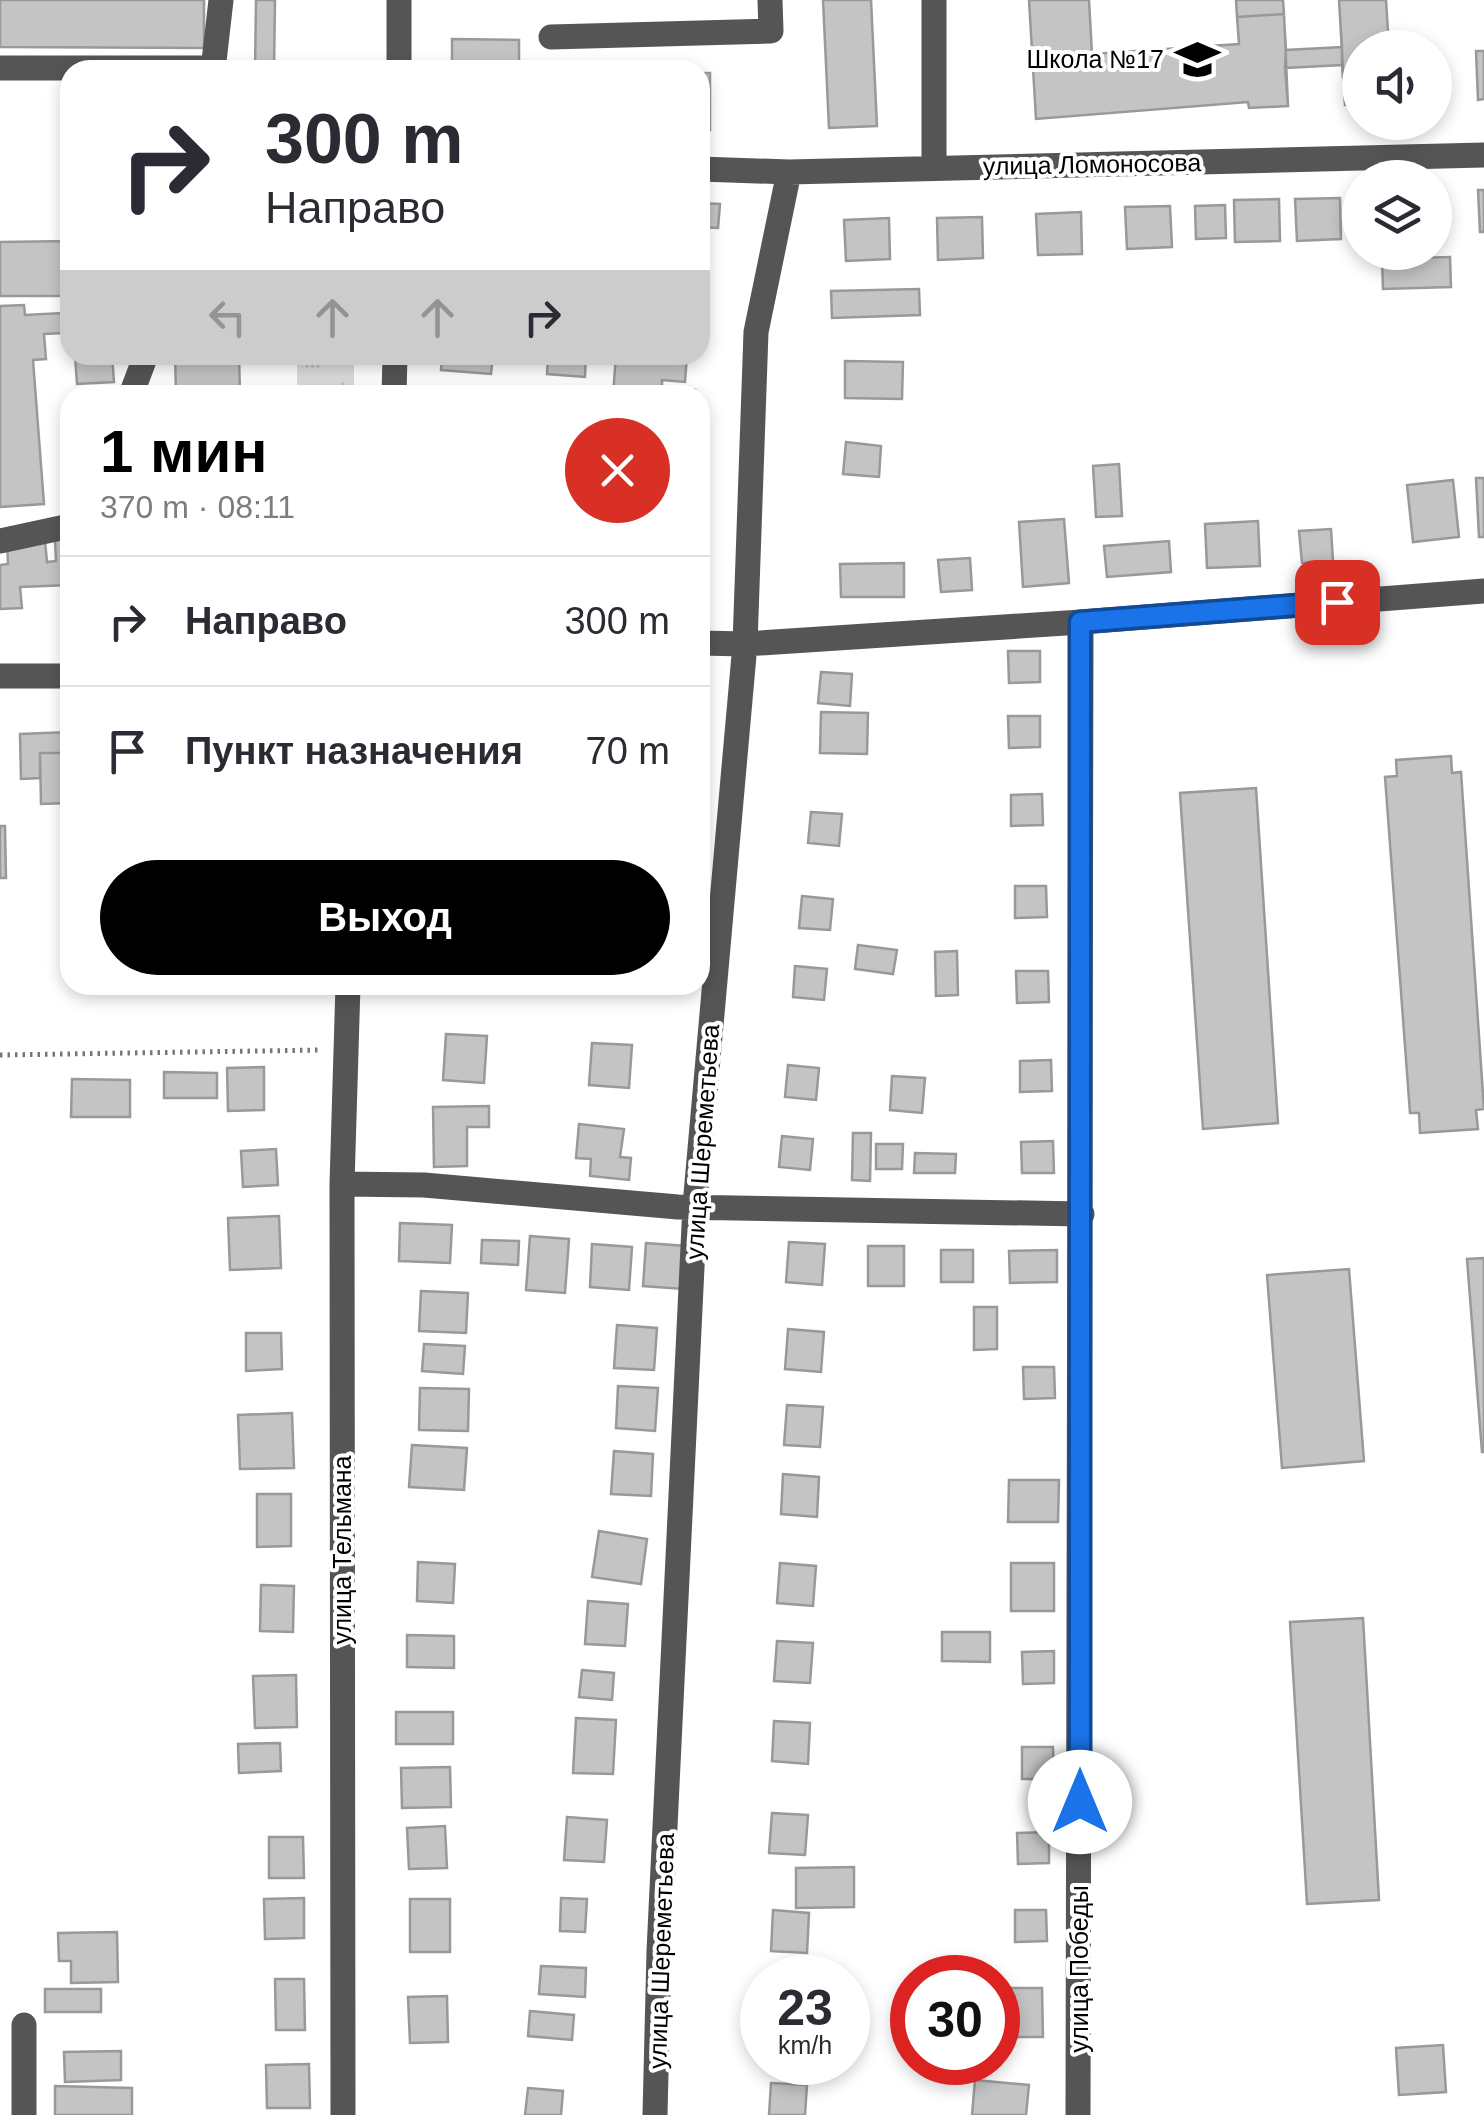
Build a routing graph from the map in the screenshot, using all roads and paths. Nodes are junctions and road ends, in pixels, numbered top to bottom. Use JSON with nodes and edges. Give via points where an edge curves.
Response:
{"nodes":[{"id":1,"x":221,"y":0,"type":"edge"},
{"id":2,"x":399,"y":0,"type":"edge"},
{"id":3,"x":770,"y":0,"type":"edge"},
{"id":4,"x":934,"y":0,"type":"edge"},
{"id":5,"x":551,"y":37,"type":"dead end"},
{"id":6,"x":215,"y":60,"type":"edge"},
{"id":7,"x":398,"y":60,"type":"edge"},
{"id":8,"x":0,"y":68,"type":"edge"},
{"id":9,"x":60,"y":68,"type":"edge"},
{"id":10,"x":1484,"y":155,"type":"edge"},
{"id":11,"x":934,"y":167,"type":"junction"},
{"id":12,"x":710,"y":169,"type":"edge"},
{"id":13,"x":789,"y":172,"type":"junction"},
{"id":14,"x":60,"y":528,"type":"edge"},
{"id":15,"x":0,"y":540,"type":"edge"},
{"id":16,"x":1484,"y":590,"type":"edge"},
{"id":17,"x":1080,"y":622,"type":"junction"},
{"id":18,"x":710,"y":643,"type":"edge"},
{"id":19,"x":745,"y":644,"type":"junction"},
{"id":20,"x":0,"y":676,"type":"edge"},
{"id":21,"x":60,"y":676,"type":"edge"},
{"id":22,"x":348,"y":995,"type":"edge"},
{"id":23,"x":348,"y":1048,"type":"junction"},
{"id":24,"x":0,"y":1055,"type":"edge"},
{"id":25,"x":342,"y":1184,"type":"junction"},
{"id":26,"x":695,"y":1206,"type":"junction"},
{"id":27,"x":1082,"y":1214,"type":"junction"},
{"id":28,"x":24,"y":2025,"type":"dead end"},
{"id":29,"x":24,"y":2115,"type":"edge"},
{"id":30,"x":343,"y":2115,"type":"edge"},
{"id":31,"x":655,"y":2115,"type":"edge"},
{"id":32,"x":1078,"y":2115,"type":"edge"}],
"edges":[{"from":1,"to":6,"type":"street"},
{"from":2,"to":7,"type":"street"},
{"from":3,"to":5,"type":"street","via":[[771,31]]},
{"from":4,"to":11,"type":"street"},
{"from":8,"to":9,"type":"street"},
{"from":10,"to":11,"type":"street","name":"улица Ломоносова"},
{"from":11,"to":13,"type":"street","name":"улица Ломоносова"},
{"from":12,"to":13,"type":"street","name":"улица Ломоносова"},
{"from":13,"to":19,"type":"street","name":"улица Шереметьева","via":[[756,332]]},
{"from":14,"to":15,"type":"street"},
{"from":16,"to":17,"type":"street"},
{"from":17,"to":19,"type":"street"},
{"from":17,"to":27,"type":"street","name":"улица Победы"},
{"from":18,"to":19,"type":"street"},
{"from":19,"to":26,"type":"street","name":"улица Шереметьева"},
{"from":20,"to":21,"type":"street"},
{"from":22,"to":23,"type":"street","name":"улица Тельмана"},
{"from":23,"to":24,"type":"path"},
{"from":23,"to":25,"type":"street","name":"улица Тельмана"},
{"from":25,"to":26,"type":"street"},
{"from":25,"to":30,"type":"street","name":"улица Тельмана"},
{"from":26,"to":27,"type":"street"},
{"from":26,"to":31,"type":"street","name":"улица Шереметьева"},
{"from":27,"to":32,"type":"street","name":"улица Победы"},
{"from":28,"to":29,"type":"street"}]}
